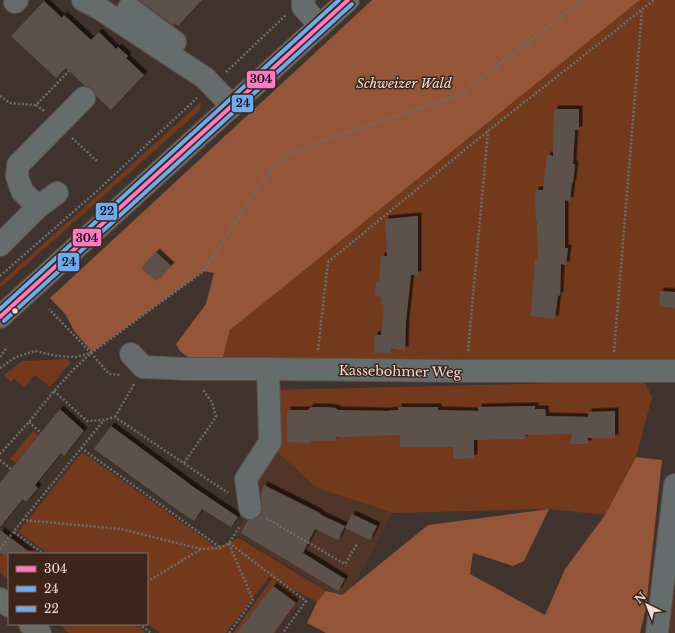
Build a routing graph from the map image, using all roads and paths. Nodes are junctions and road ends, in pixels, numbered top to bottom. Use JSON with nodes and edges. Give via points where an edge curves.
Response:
{"nodes":[{"id":1,"x":84,"y":0,"type":"edge"},
{"id":2,"x":348,"y":0,"type":"edge"},
{"id":3,"x":583,"y":0,"type":"edge"},
{"id":4,"x":654,"y":0,"type":"edge"},
{"id":5,"x":298,"y":5,"type":"edge"},
{"id":6,"x":129,"y":8,"type":"dead end"},
{"id":7,"x":642,"y":10,"type":"junction"},
{"id":8,"x":320,"y":26,"type":"junction"},
{"id":9,"x":217,"y":80,"type":"junction"},
{"id":10,"x":0,"y":96,"type":"edge"},
{"id":11,"x":84,"y":98,"type":"dead end"},
{"id":12,"x":237,"y":101,"type":"junction"},
{"id":13,"x":36,"y":105,"type":"dead end"},
{"id":14,"x":488,"y":131,"type":"junction"},
{"id":15,"x":56,"y":192,"type":"dead end"},
{"id":16,"x":38,"y":207,"type":"junction"},
{"id":17,"x":0,"y":245,"type":"edge"},
{"id":18,"x":0,"y":276,"type":"edge"},
{"id":19,"x":49,"y":309,"type":"dead end"},
{"id":20,"x":0,"y":317,"type":"edge"},
{"id":21,"x":7,"y":347,"type":"dead end"},
{"id":22,"x":91,"y":354,"type":"junction"},
{"id":23,"x":0,"y":357,"type":"edge"},
{"id":24,"x":137,"y":361,"type":"joint"},
{"id":25,"x":0,"y":368,"type":"edge"},
{"id":26,"x":268,"y":369,"type":"junction"},
{"id":27,"x":188,"y":370,"type":"junction"},
{"id":28,"x":316,"y":370,"type":"junction"},
{"id":29,"x":466,"y":371,"type":"junction"},
{"id":30,"x":612,"y":371,"type":"junction"},
{"id":31,"x":675,"y":371,"type":"edge"},
{"id":32,"x":54,"y":391,"type":"junction"},
{"id":33,"x":115,"y":417,"type":"junction"},
{"id":34,"x":104,"y":420,"type":"junction"},
{"id":35,"x":29,"y":422,"type":"junction"},
{"id":36,"x":41,"y":432,"type":"dead end"},
{"id":37,"x":81,"y":448,"type":"junction"},
{"id":38,"x":0,"y":454,"type":"edge"},
{"id":39,"x":0,"y":460,"type":"edge"},
{"id":40,"x":184,"y":463,"type":"junction"},
{"id":41,"x":11,"y":469,"type":"dead end"},
{"id":42,"x":675,"y":485,"type":"edge"},
{"id":43,"x":250,"y":508,"type":"junction"},
{"id":44,"x":23,"y":520,"type":"junction"},
{"id":45,"x":14,"y":532,"type":"junction"},
{"id":46,"x":229,"y":543,"type":"junction"},
{"id":47,"x":357,"y":544,"type":"dead end"},
{"id":48,"x":221,"y":548,"type":"junction"},
{"id":49,"x":0,"y":549,"type":"edge"},
{"id":50,"x":201,"y":549,"type":"junction"},
{"id":51,"x":43,"y":553,"type":"edge"},
{"id":52,"x":148,"y":581,"type":"edge"},
{"id":53,"x":0,"y":599,"type":"edge"},
{"id":54,"x":8,"y":605,"type":"edge"},
{"id":55,"x":31,"y":625,"type":"edge"},
{"id":56,"x":140,"y":625,"type":"edge"},
{"id":57,"x":40,"y":633,"type":"edge"},
{"id":58,"x":151,"y":633,"type":"edge"},
{"id":59,"x":229,"y":633,"type":"edge"},
{"id":60,"x":283,"y":633,"type":"edge"},
{"id":61,"x":657,"y":633,"type":"edge"}],
"edges":[{"from":1,"to":9,"type":"street","via":[[205,78]]},
{"from":2,"to":8,"type":"main road"},
{"from":3,"to":22,"type":"path","via":[[457,96],[289,155],[269,172],[204,270]]},
{"from":4,"to":7,"type":"path"},
{"from":5,"to":8,"type":"street","via":[[303,2],[303,7]]},
{"from":5,"to":9,"type":"path"},
{"from":6,"to":9,"type":"street"},
{"from":7,"to":14,"type":"path"},
{"from":7,"to":30,"type":"path"},
{"from":8,"to":12,"type":"main road"},
{"from":9,"to":12,"type":"street"},
{"from":9,"to":18,"type":"path"},
{"from":10,"to":13,"type":"path","via":[[10,103]]},
{"from":11,"to":16,"type":"street","via":[[18,165],[17,176],[22,191]]},
{"from":12,"to":20,"type":"main road"},
{"from":14,"to":28,"type":"path","via":[[328,262]]},
{"from":14,"to":29,"type":"path"},
{"from":15,"to":16,"type":"street"},
{"from":16,"to":17,"type":"street"},
{"from":19,"to":22,"type":"path"},
{"from":21,"to":23,"type":"path"},
{"from":22,"to":25,"type":"path","via":[[76,357],[57,356],[35,351],[16,357]]},
{"from":22,"to":32,"type":"path","via":[[74,368]]},
{"from":24,"to":27,"type":"street","name":"Kassebohmer Weg"},
{"from":24,"to":33,"type":"path"},
{"from":26,"to":27,"type":"street","name":"Kassebohmer Weg"},
{"from":26,"to":28,"type":"street","name":"Kassebohmer Weg"},
{"from":26,"to":43,"type":"street","via":[[270,442],[246,480]]},
{"from":27,"to":40,"type":"path","via":[[212,402],[216,417]]},
{"from":28,"to":29,"type":"street","name":"Kassebohmer Weg"},
{"from":29,"to":30,"type":"street","name":"Kassebohmer Weg"},
{"from":30,"to":31,"type":"street","name":"Kassebohmer Weg"},
{"from":32,"to":34,"type":"path","via":[[87,421]]},
{"from":32,"to":35,"type":"path"},
{"from":33,"to":34,"type":"path"},
{"from":33,"to":40,"type":"path"},
{"from":34,"to":37,"type":"path"},
{"from":35,"to":36,"type":"path"},
{"from":35,"to":38,"type":"path"},
{"from":37,"to":44,"type":"path"},
{"from":37,"to":48,"type":"path"},
{"from":39,"to":41,"type":"path"},
{"from":40,"to":43,"type":"path"},
{"from":42,"to":61,"type":"street"},
{"from":43,"to":46,"type":"path"},
{"from":43,"to":47,"type":"path","via":[[345,564]]},
{"from":44,"to":45,"type":"path"},
{"from":44,"to":50,"type":"path","via":[[121,529]]},
{"from":45,"to":49,"type":"path"},
{"from":45,"to":51,"type":"path"},
{"from":46,"to":48,"type":"path"},
{"from":46,"to":59,"type":"path","via":[[253,600]]},
{"from":46,"to":60,"type":"path","via":[[306,601]]},
{"from":48,"to":50,"type":"path"},
{"from":50,"to":52,"type":"path"},
{"from":53,"to":54,"type":"main road"},
{"from":55,"to":57,"type":"main road"},
{"from":56,"to":58,"type":"path"}]}
